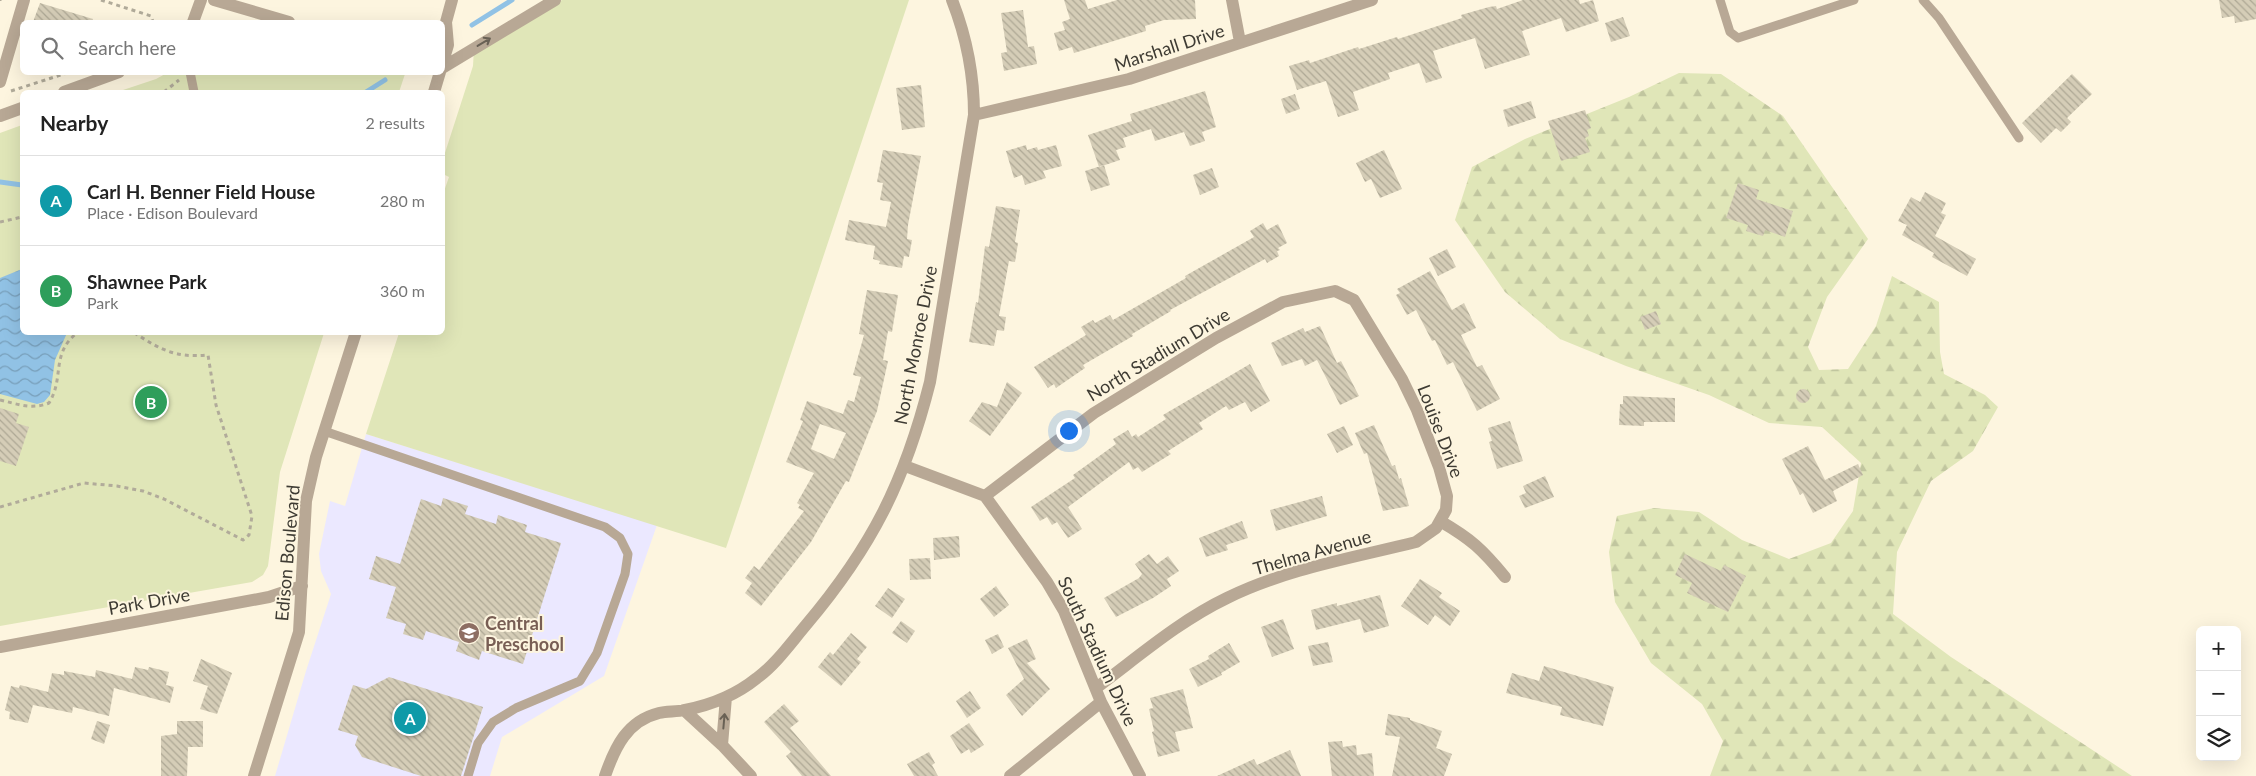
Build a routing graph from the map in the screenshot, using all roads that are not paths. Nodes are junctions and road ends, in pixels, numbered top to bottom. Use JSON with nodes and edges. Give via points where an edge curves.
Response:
{"nodes":[{"id":1,"x":24,"y":0,"type":"edge"},
{"id":2,"x":201,"y":0,"type":"edge"},
{"id":3,"x":214,"y":0,"type":"edge"},
{"id":4,"x":452,"y":0,"type":"edge"},
{"id":5,"x":555,"y":0,"type":"edge"},
{"id":6,"x":952,"y":0,"type":"edge"},
{"id":7,"x":1232,"y":0,"type":"edge"},
{"id":8,"x":1372,"y":0,"type":"edge"},
{"id":9,"x":1720,"y":0,"type":"edge"},
{"id":10,"x":1854,"y":0,"type":"edge"},
{"id":11,"x":1922,"y":0,"type":"edge"},
{"id":12,"x":194,"y":20,"type":"edge"},
{"id":13,"x":282,"y":20,"type":"edge"},
{"id":14,"x":1240,"y":42,"type":"junction"},
{"id":15,"x":445,"y":56,"type":"edge"},
{"id":16,"x":445,"y":64,"type":"edge"},
{"id":17,"x":111,"y":75,"type":"edge"},
{"id":18,"x":191,"y":75,"type":"edge"},
{"id":19,"x":439,"y":75,"type":"edge"},
{"id":20,"x":0,"y":82,"type":"edge"},
{"id":21,"x":70,"y":90,"type":"edge"},
{"id":22,"x":194,"y":90,"type":"edge"},
{"id":23,"x":435,"y":90,"type":"edge"},
{"id":24,"x":20,"y":109,"type":"edge"},
{"id":25,"x":974,"y":115,"type":"junction"},
{"id":26,"x":0,"y":116,"type":"edge"},
{"id":27,"x":2019,"y":138,"type":"dead end"},
{"id":28,"x":1335,"y":291,"type":"joint"},
{"id":29,"x":355,"y":335,"type":"edge"},
{"id":30,"x":324,"y":431,"type":"junction"},
{"id":31,"x":905,"y":466,"type":"junction"},
{"id":32,"x":985,"y":496,"type":"junction"},
{"id":33,"x":1440,"y":521,"type":"junction"},
{"id":34,"x":1504,"y":577,"type":"dead end"},
{"id":35,"x":302,"y":586,"type":"junction"},
{"id":36,"x":0,"y":646,"type":"edge"},
{"id":37,"x":1096,"y":688,"type":"junction"},
{"id":38,"x":726,"y":697,"type":"junction"},
{"id":39,"x":1101,"y":702,"type":"junction"},
{"id":40,"x":684,"y":710,"type":"junction"},
{"id":41,"x":722,"y":745,"type":"junction"},
{"id":42,"x":254,"y":776,"type":"edge"},
{"id":43,"x":468,"y":776,"type":"edge"},
{"id":44,"x":606,"y":776,"type":"edge"},
{"id":45,"x":751,"y":776,"type":"edge"},
{"id":46,"x":1010,"y":776,"type":"edge"},
{"id":47,"x":1140,"y":776,"type":"edge"}],
"edges":[{"from":1,"to":20,"type":"street"},
{"from":2,"to":12,"type":"street"},
{"from":3,"to":13,"type":"street"},
{"from":4,"to":15,"type":"street","via":[[446,22],[448,45]]},
{"from":16,"to":5,"type":"street","one_way":true},
{"from":6,"to":25,"type":"street","name":"North Monroe Drive","via":[[964,33],[972,71]]},
{"from":7,"to":14,"type":"street"},
{"from":8,"to":14,"type":"street","name":"Marshall Drive"},
{"from":9,"to":10,"type":"lane","via":[[1730,32],[1738,38]]},
{"from":11,"to":27,"type":"lane","via":[[1939,18]]},
{"from":14,"to":25,"type":"street","name":"Marshall Drive","via":[[1129,80]]},
{"from":17,"to":21,"type":"street"},
{"from":18,"to":22,"type":"lane"},
{"from":19,"to":23,"type":"street"},
{"from":24,"to":26,"type":"street"},
{"from":25,"to":31,"type":"street","name":"North Monroe Drive","via":[[930,382]]},
{"from":28,"to":32,"type":"street","name":"North Stadium Drive","via":[[1282,302],[1216,338],[1094,413]]},
{"from":28,"to":33,"type":"street","name":"Louise Drive","via":[[1354,300],[1417,410],[1448,496]]},
{"from":29,"to":30,"type":"street","name":"Edison Boulevard"},
{"from":30,"to":35,"type":"street","name":"Edison Boulevard","via":[[306,500]]},
{"from":30,"to":43,"type":"lane","via":[[605,527],[620,538],[628,554],[625,574],[597,653],[580,681],[516,708],[493,722],[478,743]]},
{"from":31,"to":32,"type":"street"},
{"from":31,"to":38,"type":"street","name":"North Monroe Drive","via":[[868,540],[834,592],[773,664],[757,679]]},
{"from":32,"to":37,"type":"street","name":"South Stadium Drive","via":[[1047,582],[1071,626]]},
{"from":33,"to":34,"type":"street","via":[[1481,549]]},
{"from":33,"to":37,"type":"street","name":"Thelma Avenue","via":[[1430,534],[1416,542],[1288,574],[1227,598],[1186,621]]},
{"from":35,"to":36,"type":"street","name":"Park Drive","via":[[270,597]]},
{"from":35,"to":42,"type":"street","name":"Edison Boulevard","via":[[299,632]]},
{"from":37,"to":39,"type":"street","name":"South Stadium Drive"},
{"from":38,"to":40,"type":"street","name":"North Monroe Drive"},
{"from":41,"to":38,"type":"street","one_way":true},
{"from":39,"to":46,"type":"street"},
{"from":39,"to":47,"type":"street","name":"South Stadium Drive"},
{"from":40,"to":41,"type":"street"},
{"from":40,"to":44,"type":"street","name":"North Monroe Drive","via":[[648,716],[633,726],[621,739]]},
{"from":41,"to":45,"type":"street"}]}
